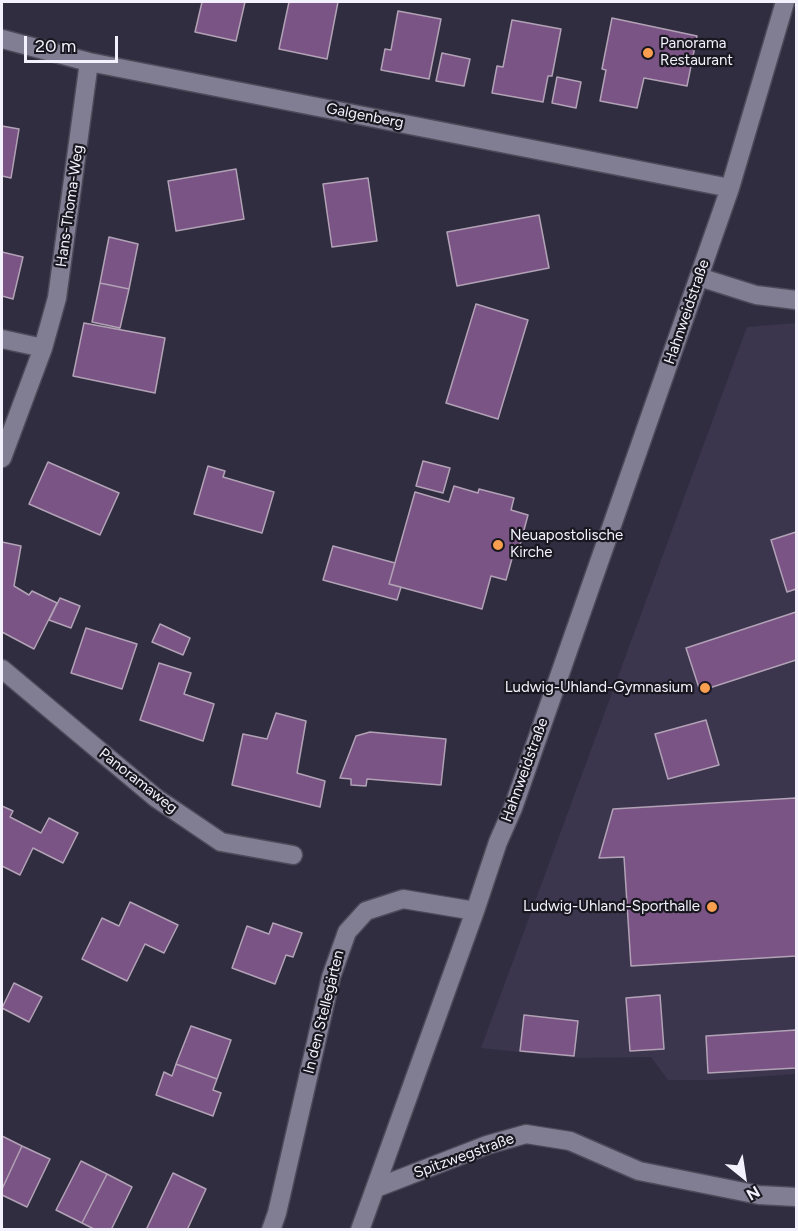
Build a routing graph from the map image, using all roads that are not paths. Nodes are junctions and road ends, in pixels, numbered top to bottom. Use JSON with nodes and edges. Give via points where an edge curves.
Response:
{"nodes":[{"id":1,"x":785,"y":2,"type":"edge"},
{"id":2,"x":2,"y":39,"type":"edge"},
{"id":3,"x":89,"y":62,"type":"junction"},
{"id":4,"x":730,"y":188,"type":"junction"},
{"id":5,"x":699,"y":277,"type":"junction"},
{"id":6,"x":796,"y":300,"type":"edge"},
{"id":7,"x":2,"y":339,"type":"edge"},
{"id":8,"x":43,"y":348,"type":"junction"},
{"id":9,"x":2,"y":458,"type":"edge"},
{"id":10,"x":2,"y":669,"type":"edge"},
{"id":11,"x":294,"y":855,"type":"dead end"},
{"id":12,"x":475,"y":911,"type":"junction"},
{"id":13,"x":376,"y":1188,"type":"junction"},
{"id":14,"x":796,"y":1197,"type":"edge"},
{"id":15,"x":271,"y":1230,"type":"edge"},
{"id":16,"x":360,"y":1230,"type":"edge"}],
"edges":[{"from":1,"to":4,"type":"street","name":"Hahnweidstraße"},
{"from":2,"to":3,"type":"street","name":"Galgenberg"},
{"from":3,"to":4,"type":"street","name":"Galgenberg"},
{"from":3,"to":8,"type":"street","name":"Hans-Thoma-Weg","via":[[57,298]]},
{"from":4,"to":5,"type":"street","name":"Hahnweidstraße"},
{"from":5,"to":6,"type":"street","via":[[756,295]]},
{"from":5,"to":12,"type":"street","name":"Hahnweidstraße"},
{"from":7,"to":8,"type":"street"},
{"from":8,"to":9,"type":"street","name":"Hans-Thoma-Weg"},
{"from":10,"to":11,"type":"street","name":"Panoramaweg","via":[[156,798],[221,842]]},
{"from":12,"to":13,"type":"street","name":"Hahnweidstraße"},
{"from":12,"to":15,"type":"street","name":"In den Stellegärten","via":[[403,899],[366,911],[346,932],[331,977]]},
{"from":13,"to":14,"type":"street","name":"Spitzwegstraße","via":[[526,1134],[570,1141],[639,1171],[759,1195]]},
{"from":13,"to":16,"type":"street","name":"Hahnweidstraße"}]}
